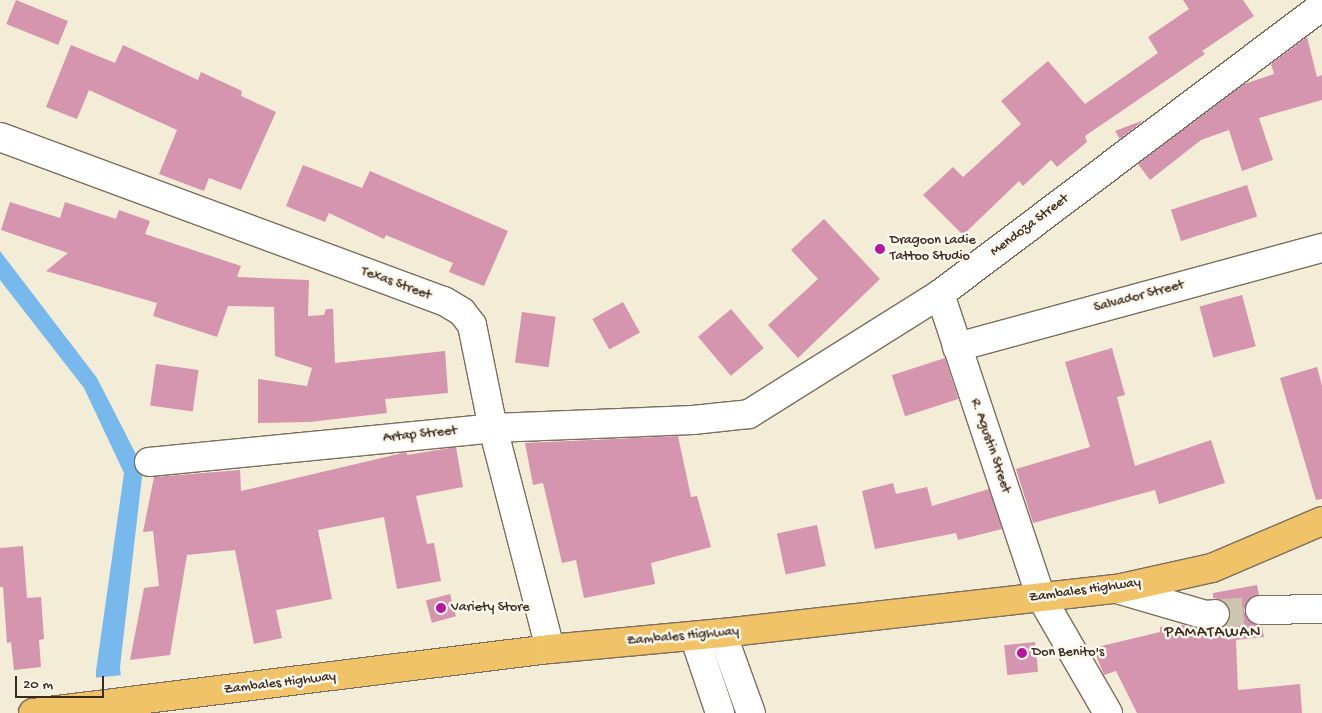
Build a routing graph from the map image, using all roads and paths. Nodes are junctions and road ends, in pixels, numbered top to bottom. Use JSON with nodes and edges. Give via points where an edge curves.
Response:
{"nodes":[{"id":1,"x":1322,"y":6,"type":"edge"},
{"id":2,"x":0,"y":137,"type":"edge"},
{"id":3,"x":1322,"y":248,"type":"edge"},
{"id":4,"x":940,"y":294,"type":"junction"},
{"id":5,"x":957,"y":347,"type":"junction"},
{"id":6,"x":693,"y":420,"type":"joint"},
{"id":7,"x":493,"y":428,"type":"junction"},
{"id":8,"x":148,"y":462,"type":"dead end"},
{"id":9,"x":1322,"y":521,"type":"edge"},
{"id":10,"x":1117,"y":589,"type":"junction"},
{"id":11,"x":1041,"y":598,"type":"junction"},
{"id":12,"x":1322,"y":609,"type":"edge"},
{"id":13,"x":1260,"y":610,"type":"tunnel mouth"},
{"id":14,"x":1215,"y":614,"type":"tunnel mouth"},
{"id":15,"x":722,"y":634,"type":"junction"},
{"id":16,"x":694,"y":636,"type":"junction"},
{"id":17,"x":550,"y":649,"type":"junction"},
{"id":18,"x":33,"y":713,"type":"edge"},
{"id":19,"x":720,"y":713,"type":"edge"},
{"id":20,"x":750,"y":713,"type":"edge"},
{"id":21,"x":1108,"y":713,"type":"edge"}],
"edges":[{"from":1,"to":4,"type":"street","name":"Mendoza Street"},
{"from":2,"to":7,"type":"street","name":"Texas Street","via":[[434,298],[462,312],[472,325]]},
{"from":3,"to":5,"type":"street","name":"Salvador Street"},
{"from":4,"to":5,"type":"street","name":"R. Agustin Street"},
{"from":4,"to":6,"type":"street","name":"Mendoza Street","via":[[749,414]]},
{"from":5,"to":11,"type":"street","name":"R. Agustin Street"},
{"from":6,"to":7,"type":"street","name":"Artap Street"},
{"from":7,"to":8,"type":"street","name":"Artap Street"},
{"from":7,"to":17,"type":"street","name":"Texas Street"},
{"from":9,"to":10,"type":"main road","name":"Zambales Highway","via":[[1212,568]]},
{"from":10,"to":11,"type":"main road","name":"Zambales Highway"},
{"from":10,"to":14,"type":"street","via":[[1206,615]]},
{"from":11,"to":15,"type":"main road","name":"Zambales Highway"},
{"from":11,"to":21,"type":"street","name":"R. Agustin Street"},
{"from":12,"to":13,"type":"street"},
{"from":15,"to":16,"type":"main road","name":"Zambales Highway"},
{"from":15,"to":20,"type":"street"},
{"from":16,"to":17,"type":"main road","name":"Zambales Highway"},
{"from":16,"to":19,"type":"street"},
{"from":17,"to":18,"type":"main road","name":"Zambales Highway"}]}
